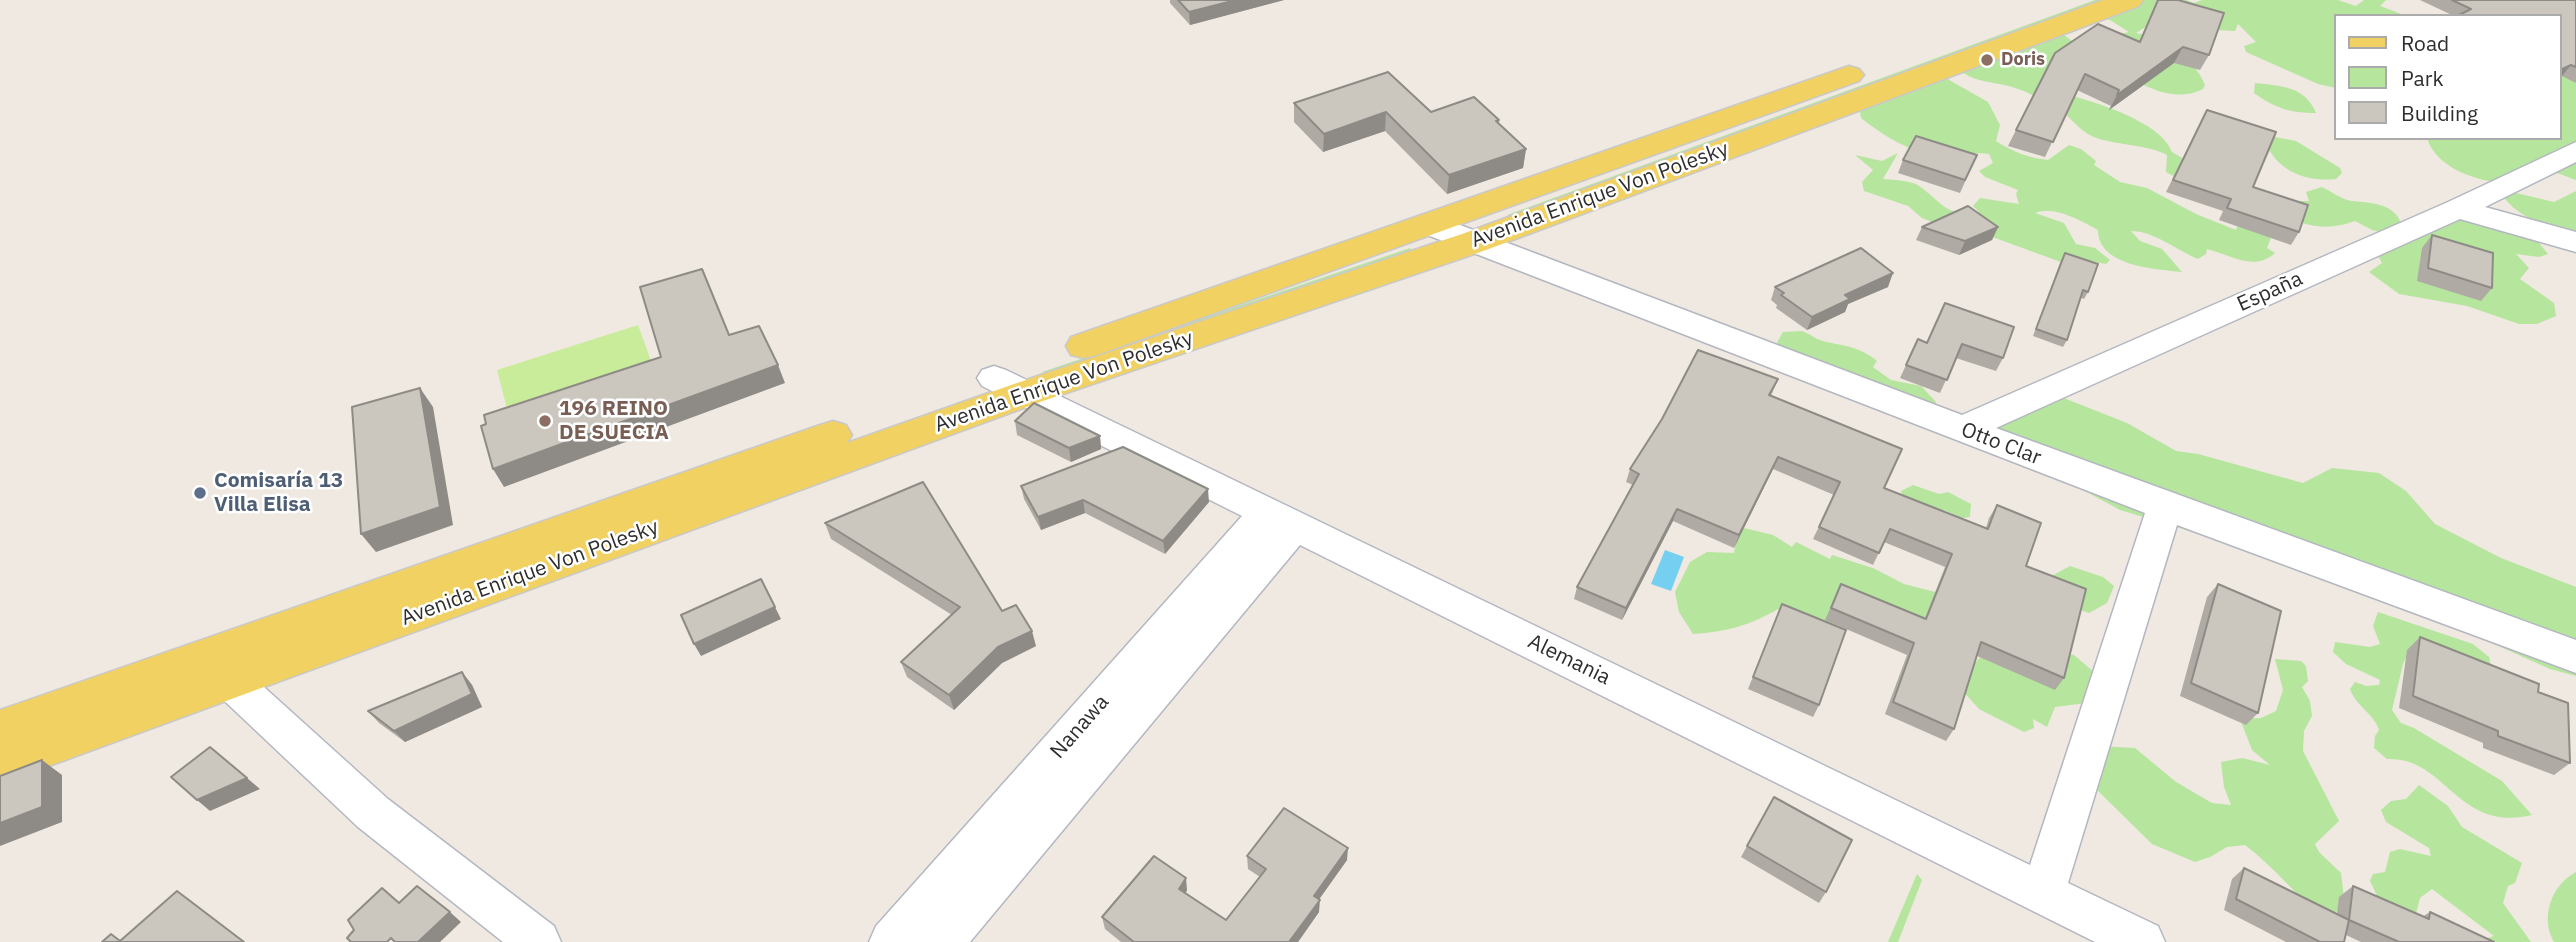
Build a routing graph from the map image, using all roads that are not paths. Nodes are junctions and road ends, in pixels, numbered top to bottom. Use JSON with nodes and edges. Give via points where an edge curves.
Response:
{"nodes":[{"id":1,"x":2062,"y":0,"type":"edge"},
{"id":2,"x":2129,"y":0,"type":"edge"},
{"id":3,"x":2576,"y":151,"type":"edge"},
{"id":4,"x":2458,"y":209,"type":"junction"},
{"id":5,"x":1428,"y":225,"type":"junction"},
{"id":6,"x":1474,"y":242,"type":"junction"},
{"id":7,"x":2576,"y":242,"type":"edge"},
{"id":8,"x":1011,"y":386,"type":"junction"},
{"id":9,"x":1962,"y":429,"type":"junction"},
{"id":10,"x":2165,"y":506,"type":"junction"},
{"id":11,"x":1282,"y":519,"type":"junction"},
{"id":12,"x":2576,"y":657,"type":"edge"},
{"id":13,"x":221,"y":668,"type":"junction"},
{"id":14,"x":0,"y":730,"type":"edge"},
{"id":15,"x":0,"y":764,"type":"edge"},
{"id":16,"x":2043,"y":893,"type":"junction"},
{"id":17,"x":538,"y":942,"type":"edge"},
{"id":18,"x":892,"y":942,"type":"edge"},
{"id":19,"x":941,"y":942,"type":"edge"},
{"id":20,"x":2143,"y":942,"type":"edge"}],
"edges":[{"from":1,"to":5,"type":"main road","name":"Avenida Enrique Von Polesky"},
{"from":2,"to":6,"type":"main road","name":"Avenida Enrique Von Polesky"},
{"from":3,"to":4,"type":"street","name":"España"},
{"from":4,"to":7,"type":"street"},
{"from":4,"to":9,"type":"street","name":"España"},
{"from":5,"to":6,"type":"street","name":"Otto Clar"},
{"from":5,"to":8,"type":"main road","name":"Avenida Enrique Von Polesky"},
{"from":6,"to":8,"type":"main road","name":"Avenida Enrique Von Polesky"},
{"from":6,"to":9,"type":"street","name":"Otto Clar"},
{"from":8,"to":11,"type":"street","name":"Alemania"},
{"from":8,"to":13,"type":"main road","name":"Avenida Enrique Von Polesky"},
{"from":9,"to":10,"type":"street","name":"Otto Clar"},
{"from":10,"to":12,"type":"street","name":"Otto Clar"},
{"from":10,"to":16,"type":"street"},
{"from":11,"to":16,"type":"street","name":"Alemania"},
{"from":11,"to":18,"type":"street","name":"Nanawa"},
{"from":11,"to":19,"type":"street","name":"Nanawa"},
{"from":13,"to":14,"type":"main road","name":"Avenida Enrique Von Polesky"},
{"from":13,"to":15,"type":"main road","name":"Avenida Enrique Von Polesky"},
{"from":13,"to":17,"type":"street","via":[[373,813]]},
{"from":16,"to":20,"type":"street","name":"Alemania"}]}
